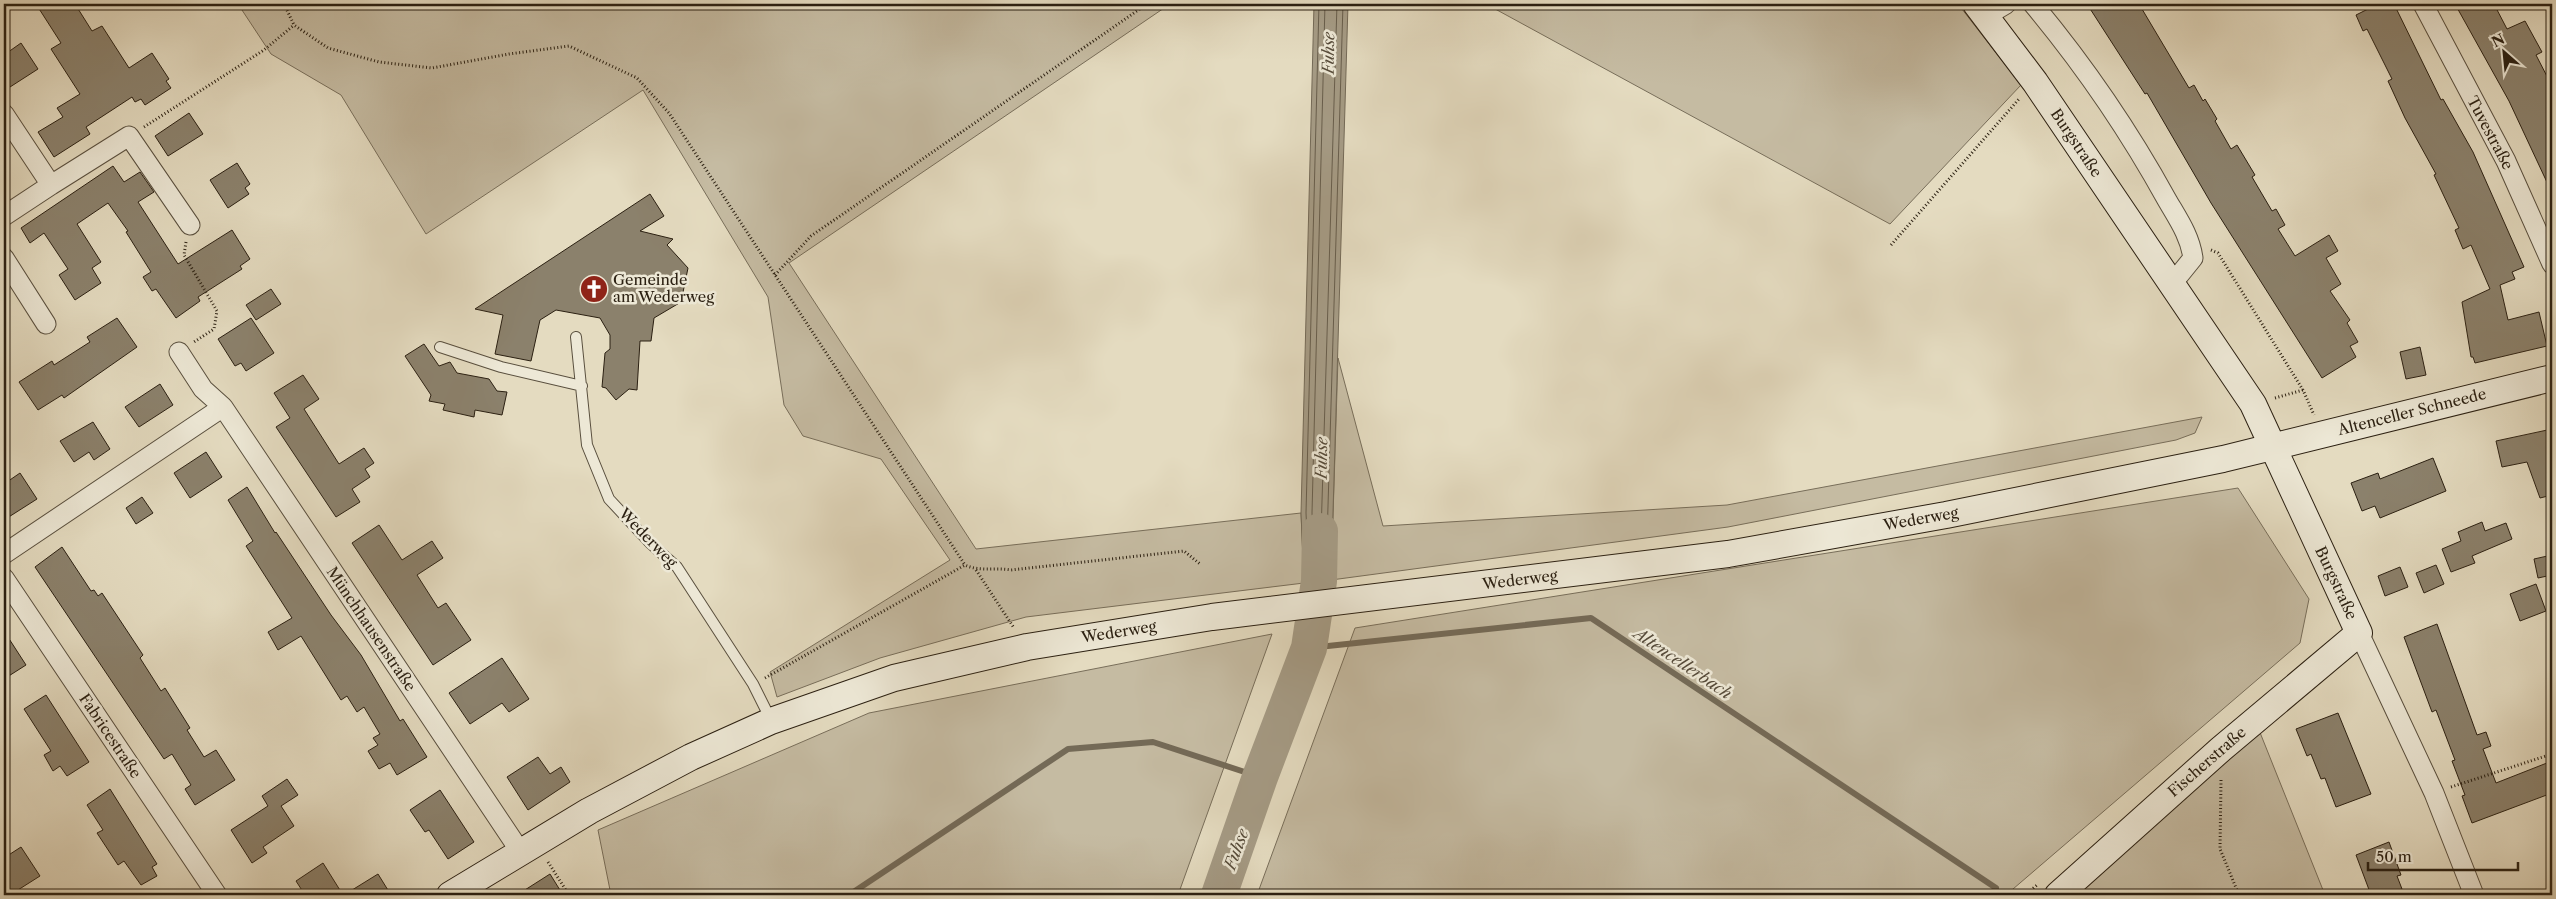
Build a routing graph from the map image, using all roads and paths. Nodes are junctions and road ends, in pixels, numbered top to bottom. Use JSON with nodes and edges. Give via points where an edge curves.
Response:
{"nodes":[{"id":1,"x":284,"y":4,"type":"edge"},
{"id":2,"x":1147,"y":4,"type":"edge"},
{"id":3,"x":2033,"y":4,"type":"edge"},
{"id":4,"x":2423,"y":4,"type":"edge"},
{"id":5,"x":1990,"y":8,"type":"edge"},
{"id":6,"x":294,"y":25,"type":"junction"},
{"id":7,"x":2034,"y":82,"type":"junction"},
{"id":8,"x":4,"y":114,"type":"edge"},
{"id":9,"x":130,"y":136,"type":"junction"},
{"id":10,"x":52,"y":185,"type":"junction"},
{"id":11,"x":4,"y":216,"type":"edge"},
{"id":12,"x":190,"y":225,"type":"joint"},
{"id":13,"x":2191,"y":243,"type":"junction"},
{"id":14,"x":1891,"y":245,"type":"dead end"},
{"id":15,"x":4,"y":258,"type":"edge"},
{"id":16,"x":2552,"y":264,"type":"edge"},
{"id":17,"x":775,"y":274,"type":"junction"},
{"id":18,"x":2172,"y":284,"type":"junction"},
{"id":19,"x":46,"y":324,"type":"dead end"},
{"id":20,"x":576,"y":337,"type":"dead end"},
{"id":21,"x":440,"y":347,"type":"dead end"},
{"id":22,"x":179,"y":352,"type":"joint"},
{"id":23,"x":2552,"y":378,"type":"edge"},
{"id":24,"x":582,"y":386,"type":"junction"},
{"id":25,"x":2303,"y":390,"type":"junction"},
{"id":26,"x":2253,"y":404,"type":"junction"},
{"id":27,"x":223,"y":407,"type":"junction"},
{"id":28,"x":2322,"y":434,"type":"junction"},
{"id":29,"x":2273,"y":447,"type":"junction"},
{"id":30,"x":4,"y":554,"type":"edge"},
{"id":31,"x":1200,"y":564,"type":"dead end"},
{"id":32,"x":966,"y":565,"type":"junction"},
{"id":33,"x":976,"y":570,"type":"junction"},
{"id":34,"x":4,"y":578,"type":"edge"},
{"id":35,"x":2359,"y":633,"type":"junction"},
{"id":36,"x":1027,"y":647,"type":"junction"},
{"id":37,"x":753,"y":684,"type":"junction"},
{"id":38,"x":771,"y":721,"type":"junction"},
{"id":39,"x":2220,"y":749,"type":"junction"},
{"id":40,"x":2552,"y":754,"type":"edge"},
{"id":41,"x":2434,"y":793,"type":"junction"},
{"id":42,"x":528,"y":846,"type":"junction"},
{"id":43,"x":217,"y":895,"type":"edge"},
{"id":44,"x":450,"y":895,"type":"edge"},
{"id":45,"x":569,"y":895,"type":"edge"},
{"id":46,"x":2058,"y":895,"type":"edge"},
{"id":47,"x":2238,"y":895,"type":"edge"},
{"id":48,"x":2474,"y":895,"type":"edge"}],
"edges":[{"from":1,"to":6,"type":"path"},
{"from":2,"to":17,"type":"path","via":[[811,236]]},
{"from":3,"to":13,"type":"street","via":[[2092,81],[2151,171]]},
{"from":4,"to":16,"type":"street","name":"Tuvestraße","via":[[2506,161]]},
{"from":5,"to":7,"type":"main road","name":"Burgstraße"},
{"from":6,"to":9,"type":"path","via":[[264,50]]},
{"from":6,"to":17,"type":"path","via":[[328,48],[379,62],[432,68],[569,46],[637,78],[669,113]]},
{"from":7,"to":14,"type":"path"},
{"from":7,"to":18,"type":"main road","name":"Burgstraße"},
{"from":8,"to":10,"type":"street"},
{"from":9,"to":10,"type":"street"},
{"from":9,"to":12,"type":"street"},
{"from":10,"to":11,"type":"street"},
{"from":12,"to":22,"type":"path","via":[[184,255],[217,310],[214,329]]},
{"from":13,"to":18,"type":"street","via":[[2193,258]]},
{"from":13,"to":25,"type":"path","via":[[2218,253]]},
{"from":15,"to":19,"type":"street"},
{"from":17,"to":32,"type":"path"},
{"from":18,"to":26,"type":"main road","name":"Burgstraße"},
{"from":20,"to":24,"type":"lane","name":"Wederweg"},
{"from":21,"to":24,"type":"lane","via":[[501,368]]},
{"from":22,"to":27,"type":"street","name":"Münchhausenstraße","via":[[204,389]]},
{"from":23,"to":28,"type":"main road","name":"Altenceller Schneede"},
{"from":24,"to":37,"type":"lane","name":"Wederweg","via":[[587,445],[609,499],[677,567]]},
{"from":25,"to":26,"type":"path"},
{"from":25,"to":28,"type":"path"},
{"from":26,"to":29,"type":"main road","name":"Burgstraße"},
{"from":27,"to":30,"type":"street"},
{"from":27,"to":42,"type":"street","name":"Münchhausenstraße"},
{"from":28,"to":29,"type":"main road","name":"Altenceller Schneede"},
{"from":29,"to":35,"type":"main road","name":"Burgstraße"},
{"from":29,"to":36,"type":"main road","name":"Wederweg","via":[[2143,476],[1728,554],[1212,617]]},
{"from":31,"to":33,"type":"path","via":[[1184,551],[1011,570],[996,567]]},
{"from":32,"to":33,"type":"path"},
{"from":32,"to":37,"type":"path"},
{"from":33,"to":36,"type":"path"},
{"from":34,"to":43,"type":"street","name":"Fabricestraße"},
{"from":35,"to":39,"type":"main road","name":"Fischerstraße"},
{"from":35,"to":41,"type":"street","name":"Burgstraße"},
{"from":36,"to":38,"type":"main road","name":"Wederweg","via":[[894,678]]},
{"from":37,"to":38,"type":"lane","name":"Wederweg"},
{"from":38,"to":42,"type":"main road","name":"Wederweg","via":[[650,778]]},
{"from":39,"to":46,"type":"main road","name":"Fischerstraße"},
{"from":39,"to":47,"type":"path","via":[[2220,849]]},
{"from":40,"to":41,"type":"path"},
{"from":41,"to":48,"type":"street","name":"Burgstraße"},
{"from":42,"to":44,"type":"main road","name":"Wederweg"},
{"from":42,"to":45,"type":"path"}]}
